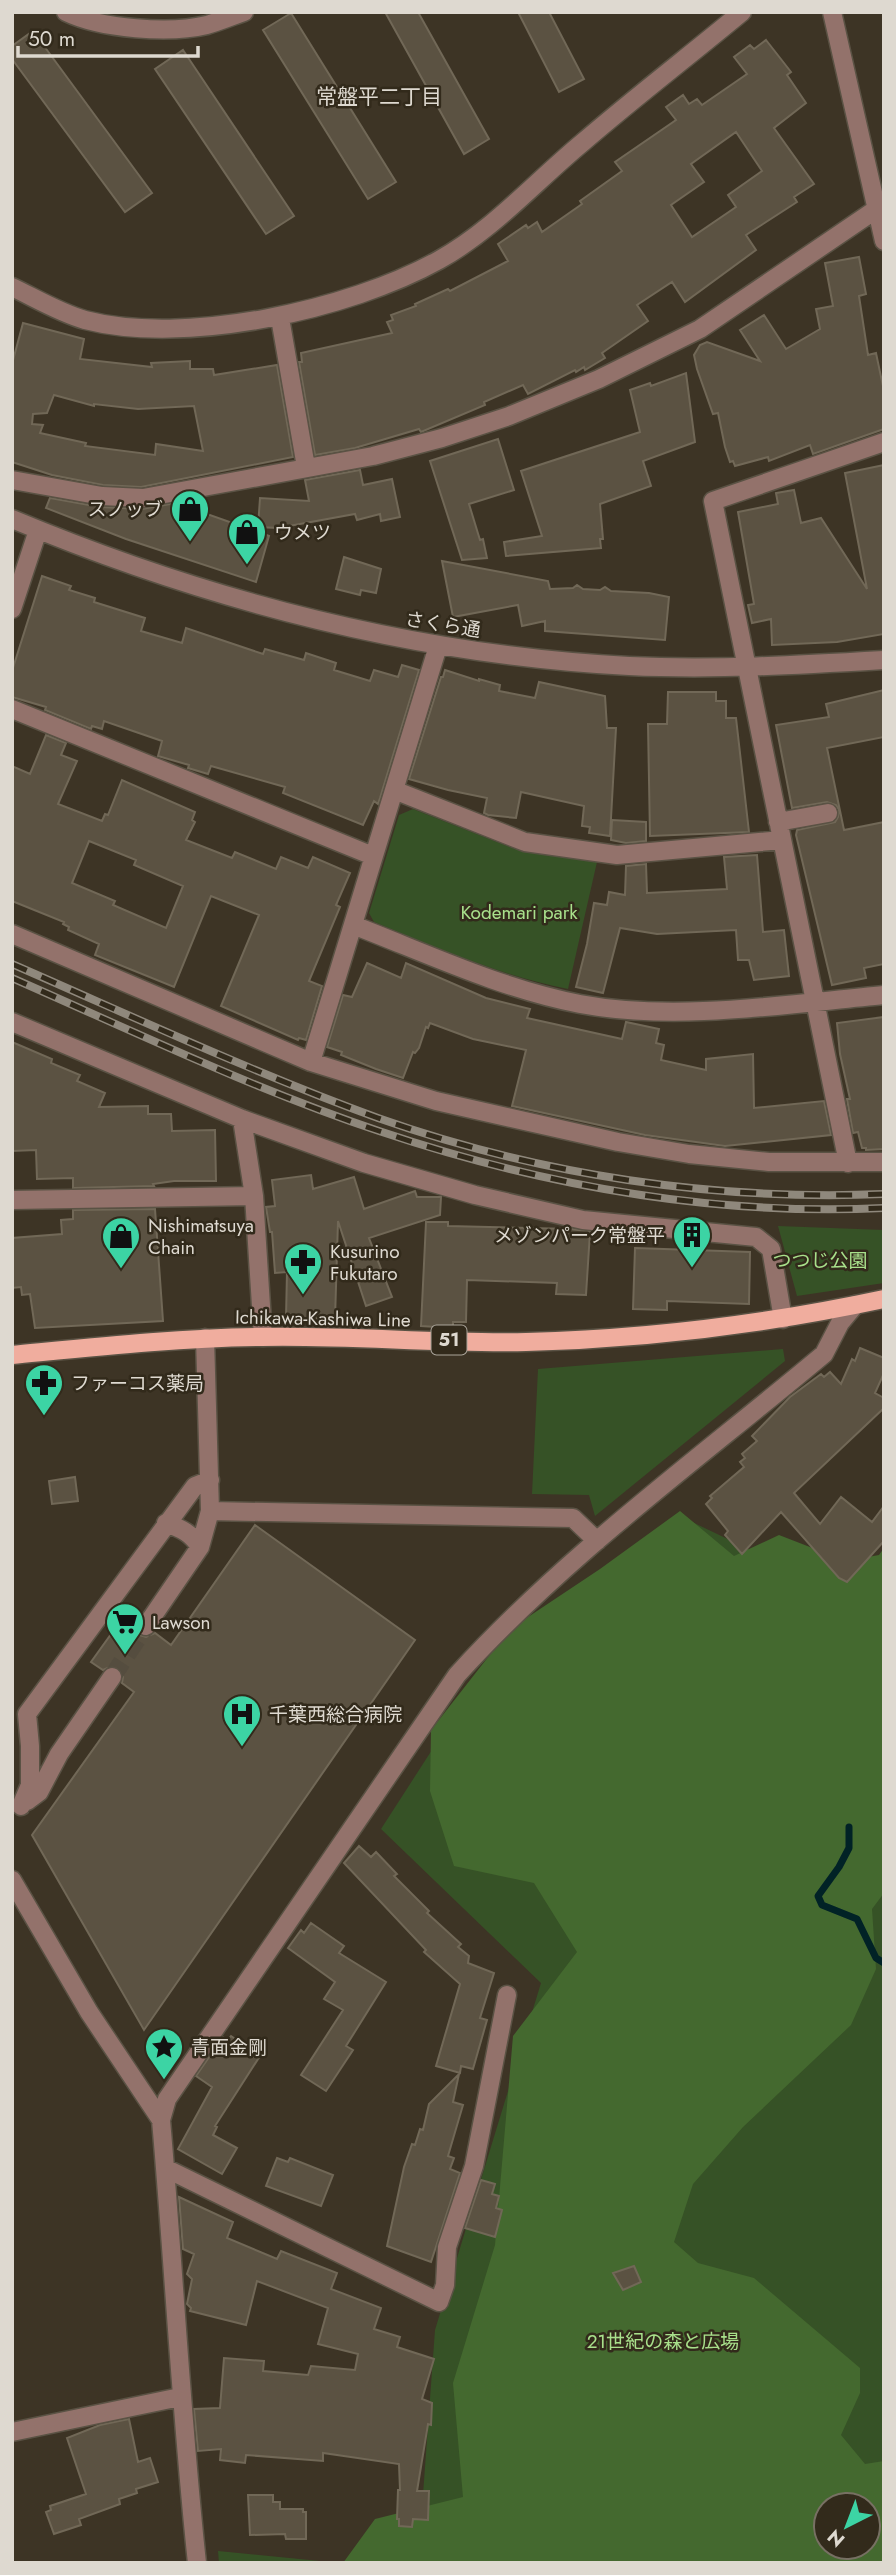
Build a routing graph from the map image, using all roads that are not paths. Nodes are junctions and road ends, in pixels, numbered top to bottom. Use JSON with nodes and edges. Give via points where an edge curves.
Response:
{"nodes":[{"id":1,"x":66,"y":12,"type":"edge"},
{"id":2,"x":169,"y":12,"type":"edge"},
{"id":3,"x":244,"y":12,"type":"edge"},
{"id":4,"x":742,"y":12,"type":"edge"},
{"id":5,"x":832,"y":12,"type":"edge"},
{"id":6,"x":158,"y":29,"type":"junction"},
{"id":7,"x":880,"y":206,"type":"edge"},
{"id":8,"x":884,"y":241,"type":"edge"},
{"id":9,"x":12,"y":287,"type":"edge"},
{"id":10,"x":280,"y":317,"type":"junction"},
{"id":11,"x":884,"y":442,"type":"edge"},
{"id":12,"x":306,"y":467,"type":"junction"},
{"id":13,"x":12,"y":481,"type":"edge"},
{"id":14,"x":12,"y":519,"type":"edge"},
{"id":15,"x":38,"y":530,"type":"junction"},
{"id":16,"x":12,"y":608,"type":"edge"},
{"id":17,"x":438,"y":646,"type":"junction"},
{"id":18,"x":884,"y":660,"type":"edge"},
{"id":19,"x":747,"y":668,"type":"junction"},
{"id":20,"x":12,"y":709,"type":"edge"},
{"id":21,"x":394,"y":790,"type":"junction"},
{"id":22,"x":828,"y":813,"type":"dead end"},
{"id":23,"x":778,"y":822,"type":"junction"},
{"id":24,"x":782,"y":840,"type":"junction"},
{"id":25,"x":373,"y":856,"type":"junction"},
{"id":26,"x":353,"y":925,"type":"junction"},
{"id":27,"x":12,"y":934,"type":"edge"},
{"id":28,"x":884,"y":995,"type":"edge"},
{"id":29,"x":816,"y":1001,"type":"junction"},
{"id":30,"x":12,"y":1022,"type":"edge"},
{"id":31,"x":311,"y":1062,"type":"junction"},
{"id":32,"x":242,"y":1119,"type":"junction"},
{"id":33,"x":884,"y":1162,"type":"edge"},
{"id":34,"x":848,"y":1163,"type":"junction"},
{"id":35,"x":254,"y":1196,"type":"junction"},
{"id":36,"x":12,"y":1200,"type":"edge"},
{"id":37,"x":884,"y":1299,"type":"edge"},
{"id":38,"x":855,"y":1305,"type":"junction"},
{"id":39,"x":783,"y":1319,"type":"junction"},
{"id":40,"x":263,"y":1336,"type":"junction"},
{"id":41,"x":205,"y":1338,"type":"junction"},
{"id":42,"x":12,"y":1355,"type":"edge"},
{"id":43,"x":210,"y":1480,"type":"junction"},
{"id":44,"x":210,"y":1511,"type":"junction"},
{"id":45,"x":166,"y":1523,"type":"junction"},
{"id":46,"x":597,"y":1541,"type":"junction"},
{"id":47,"x":200,"y":1547,"type":"junction"},
{"id":48,"x":146,"y":1626,"type":"tunnel mouth"},
{"id":49,"x":113,"y":1676,"type":"tunnel mouth"},
{"id":50,"x":30,"y":1746,"type":"junction"},
{"id":51,"x":59,"y":1754,"type":"junction"},
{"id":52,"x":16,"y":1808,"type":"edge"},
{"id":53,"x":12,"y":1880,"type":"edge"},
{"id":54,"x":507,"y":1995,"type":"dead end"},
{"id":55,"x":160,"y":2120,"type":"junction"},
{"id":56,"x":165,"y":2168,"type":"junction"},
{"id":57,"x":180,"y":2397,"type":"junction"},
{"id":58,"x":12,"y":2432,"type":"edge"},
{"id":59,"x":197,"y":2563,"type":"edge"}],
"edges":[{"from":1,"to":6,"type":"street","via":[[109,24]]},
{"from":2,"to":6,"type":"street"},
{"from":3,"to":6,"type":"street","via":[[205,25]]},
{"from":4,"to":10,"type":"street","via":[[580,144],[508,211],[439,260],[379,287]]},
{"from":5,"to":7,"type":"street"},
{"from":7,"to":8,"type":"street"},
{"from":7,"to":12,"type":"street","via":[[700,329],[599,379],[442,438]]},
{"from":9,"to":10,"type":"street","via":[[83,320],[146,329]]},
{"from":10,"to":12,"type":"street"},
{"from":11,"to":19,"type":"street","via":[[713,501]]},
{"from":12,"to":13,"type":"street","via":[[143,498]]},
{"from":14,"to":15,"type":"street","name":"さくら通"},
{"from":15,"to":16,"type":"street"},
{"from":15,"to":17,"type":"street","name":"さくら通","via":[[266,608]]},
{"from":17,"to":19,"type":"street","name":"さくら通","via":[[630,666]]},
{"from":17,"to":21,"type":"street"},
{"from":18,"to":19,"type":"street","name":"さくら通"},
{"from":19,"to":23,"type":"street"},
{"from":20,"to":25,"type":"street"},
{"from":21,"to":24,"type":"street","via":[[525,842],[617,855]]},
{"from":21,"to":25,"type":"street"},
{"from":22,"to":23,"type":"street"},
{"from":23,"to":24,"type":"street"},
{"from":24,"to":29,"type":"street"},
{"from":25,"to":26,"type":"street"},
{"from":26,"to":29,"type":"street","via":[[519,989],[581,1004],[644,1012]]},
{"from":26,"to":31,"type":"street"},
{"from":27,"to":31,"type":"street"},
{"from":28,"to":29,"type":"street"},
{"from":29,"to":34,"type":"street"},
{"from":30,"to":32,"type":"street"},
{"from":31,"to":34,"type":"street","via":[[436,1101],[618,1142],[769,1162]]},
{"from":32,"to":35,"type":"street"},
{"from":32,"to":39,"type":"street","via":[[364,1163],[583,1220],[756,1237],[771,1249]]},
{"from":33,"to":34,"type":"street"},
{"from":35,"to":36,"type":"street"},
{"from":35,"to":40,"type":"street"},
{"from":37,"to":38,"type":"main road","name":"Ichikawa-Kashiwa Line","number":"51"},
{"from":38,"to":39,"type":"main road","name":"Ichikawa-Kashiwa Line","number":"51"},
{"from":38,"to":46,"type":"street","via":[[824,1354]]},
{"from":39,"to":40,"type":"main road","name":"Ichikawa-Kashiwa Line","number":"51","via":[[526,1342]]},
{"from":40,"to":41,"type":"main road","name":"Ichikawa-Kashiwa Line","number":"51"},
{"from":41,"to":42,"type":"main road","name":"Ichikawa-Kashiwa Line","number":"51"},
{"from":41,"to":43,"type":"street"},
{"from":43,"to":44,"type":"street"},
{"from":43,"to":45,"type":"street","via":[[195,1486]]},
{"from":44,"to":46,"type":"street","via":[[573,1518]]},
{"from":44,"to":47,"type":"street"},
{"from":45,"to":47,"type":"street","via":[[193,1536]]},
{"from":45,"to":50,"type":"street","via":[[27,1714]]},
{"from":46,"to":55,"type":"street","via":[[503,1625],[457,1675],[192,2060],[167,2099]]},
{"from":47,"to":48,"type":"street"},
{"from":49,"to":51,"type":"street"},
{"from":50,"to":51,"type":"street"},
{"from":50,"to":52,"type":"street","via":[[30,1785]]},
{"from":51,"to":52,"type":"street","via":[[39,1791]]},
{"from":53,"to":55,"type":"street","via":[[89,2012]]},
{"from":54,"to":56,"type":"street","via":[[474,2166],[447,2247],[439,2302]]},
{"from":55,"to":56,"type":"street"},
{"from":56,"to":57,"type":"street"},
{"from":57,"to":58,"type":"street"},
{"from":57,"to":59,"type":"street"}]}
